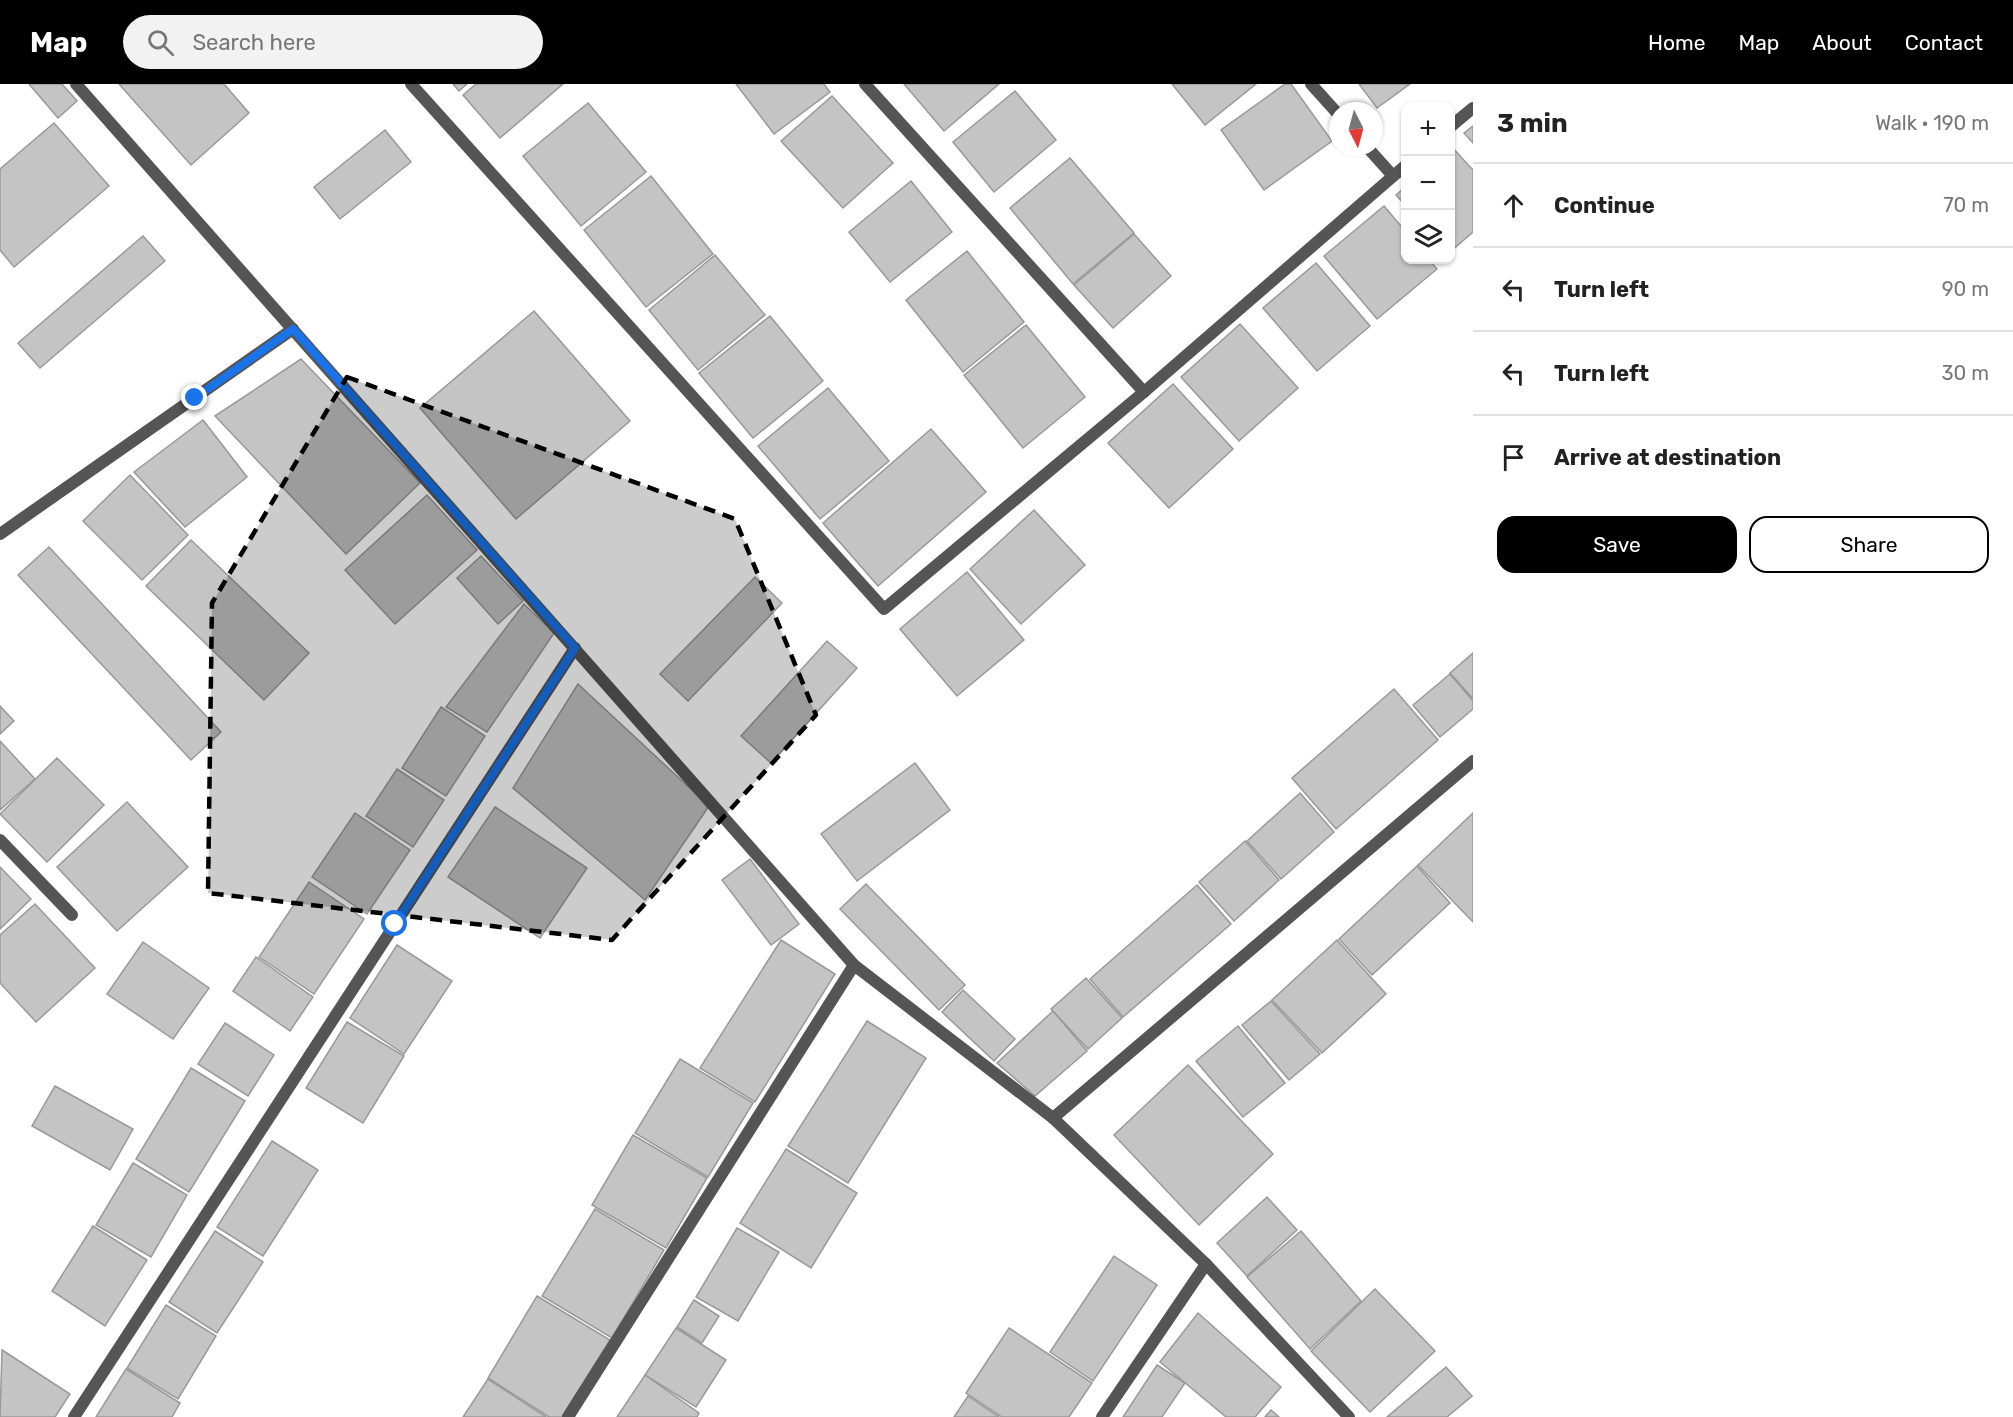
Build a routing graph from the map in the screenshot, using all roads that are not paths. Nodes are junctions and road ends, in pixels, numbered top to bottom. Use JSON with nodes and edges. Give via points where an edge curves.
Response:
{"nodes":[{"id":1,"x":76,"y":84,"type":"edge"},
{"id":2,"x":411,"y":84,"type":"edge"},
{"id":3,"x":865,"y":84,"type":"edge"},
{"id":4,"x":1311,"y":84,"type":"edge"},
{"id":5,"x":1329,"y":104,"type":"edge"},
{"id":6,"x":1473,"y":108,"type":"edge"},
{"id":7,"x":1455,"y":123,"type":"edge"},
{"id":8,"x":1375,"y":156,"type":"edge"},
{"id":9,"x":1401,"y":169,"type":"edge"},
{"id":10,"x":1393,"y":176,"type":"junction"},
{"id":11,"x":293,"y":329,"type":"junction"},
{"id":12,"x":1144,"y":392,"type":"junction"},
{"id":13,"x":0,"y":534,"type":"edge"},
{"id":14,"x":575,"y":648,"type":"junction"},
{"id":15,"x":1473,"y":761,"type":"edge"},
{"id":16,"x":0,"y":840,"type":"edge"},
{"id":17,"x":72,"y":915,"type":"dead end"},
{"id":18,"x":854,"y":965,"type":"junction"},
{"id":19,"x":1053,"y":1118,"type":"junction"},
{"id":20,"x":1206,"y":1264,"type":"junction"},
{"id":21,"x":74,"y":1417,"type":"edge"},
{"id":22,"x":568,"y":1417,"type":"edge"},
{"id":23,"x":1102,"y":1417,"type":"edge"},
{"id":24,"x":1349,"y":1417,"type":"edge"}],
"edges":[{"from":1,"to":11,"type":"street"},
{"from":2,"to":12,"type":"street","via":[[884,609]]},
{"from":3,"to":12,"type":"street"},
{"from":4,"to":5,"type":"street"},
{"from":6,"to":7,"type":"street"},
{"from":8,"to":10,"type":"street"},
{"from":9,"to":10,"type":"street"},
{"from":10,"to":12,"type":"street"},
{"from":11,"to":13,"type":"street"},
{"from":11,"to":14,"type":"street"},
{"from":14,"to":18,"type":"street"},
{"from":14,"to":21,"type":"street"},
{"from":15,"to":19,"type":"street"},
{"from":16,"to":17,"type":"street"},
{"from":18,"to":19,"type":"street"},
{"from":18,"to":22,"type":"street"},
{"from":19,"to":20,"type":"street"},
{"from":20,"to":23,"type":"street"},
{"from":20,"to":24,"type":"street"}]}
